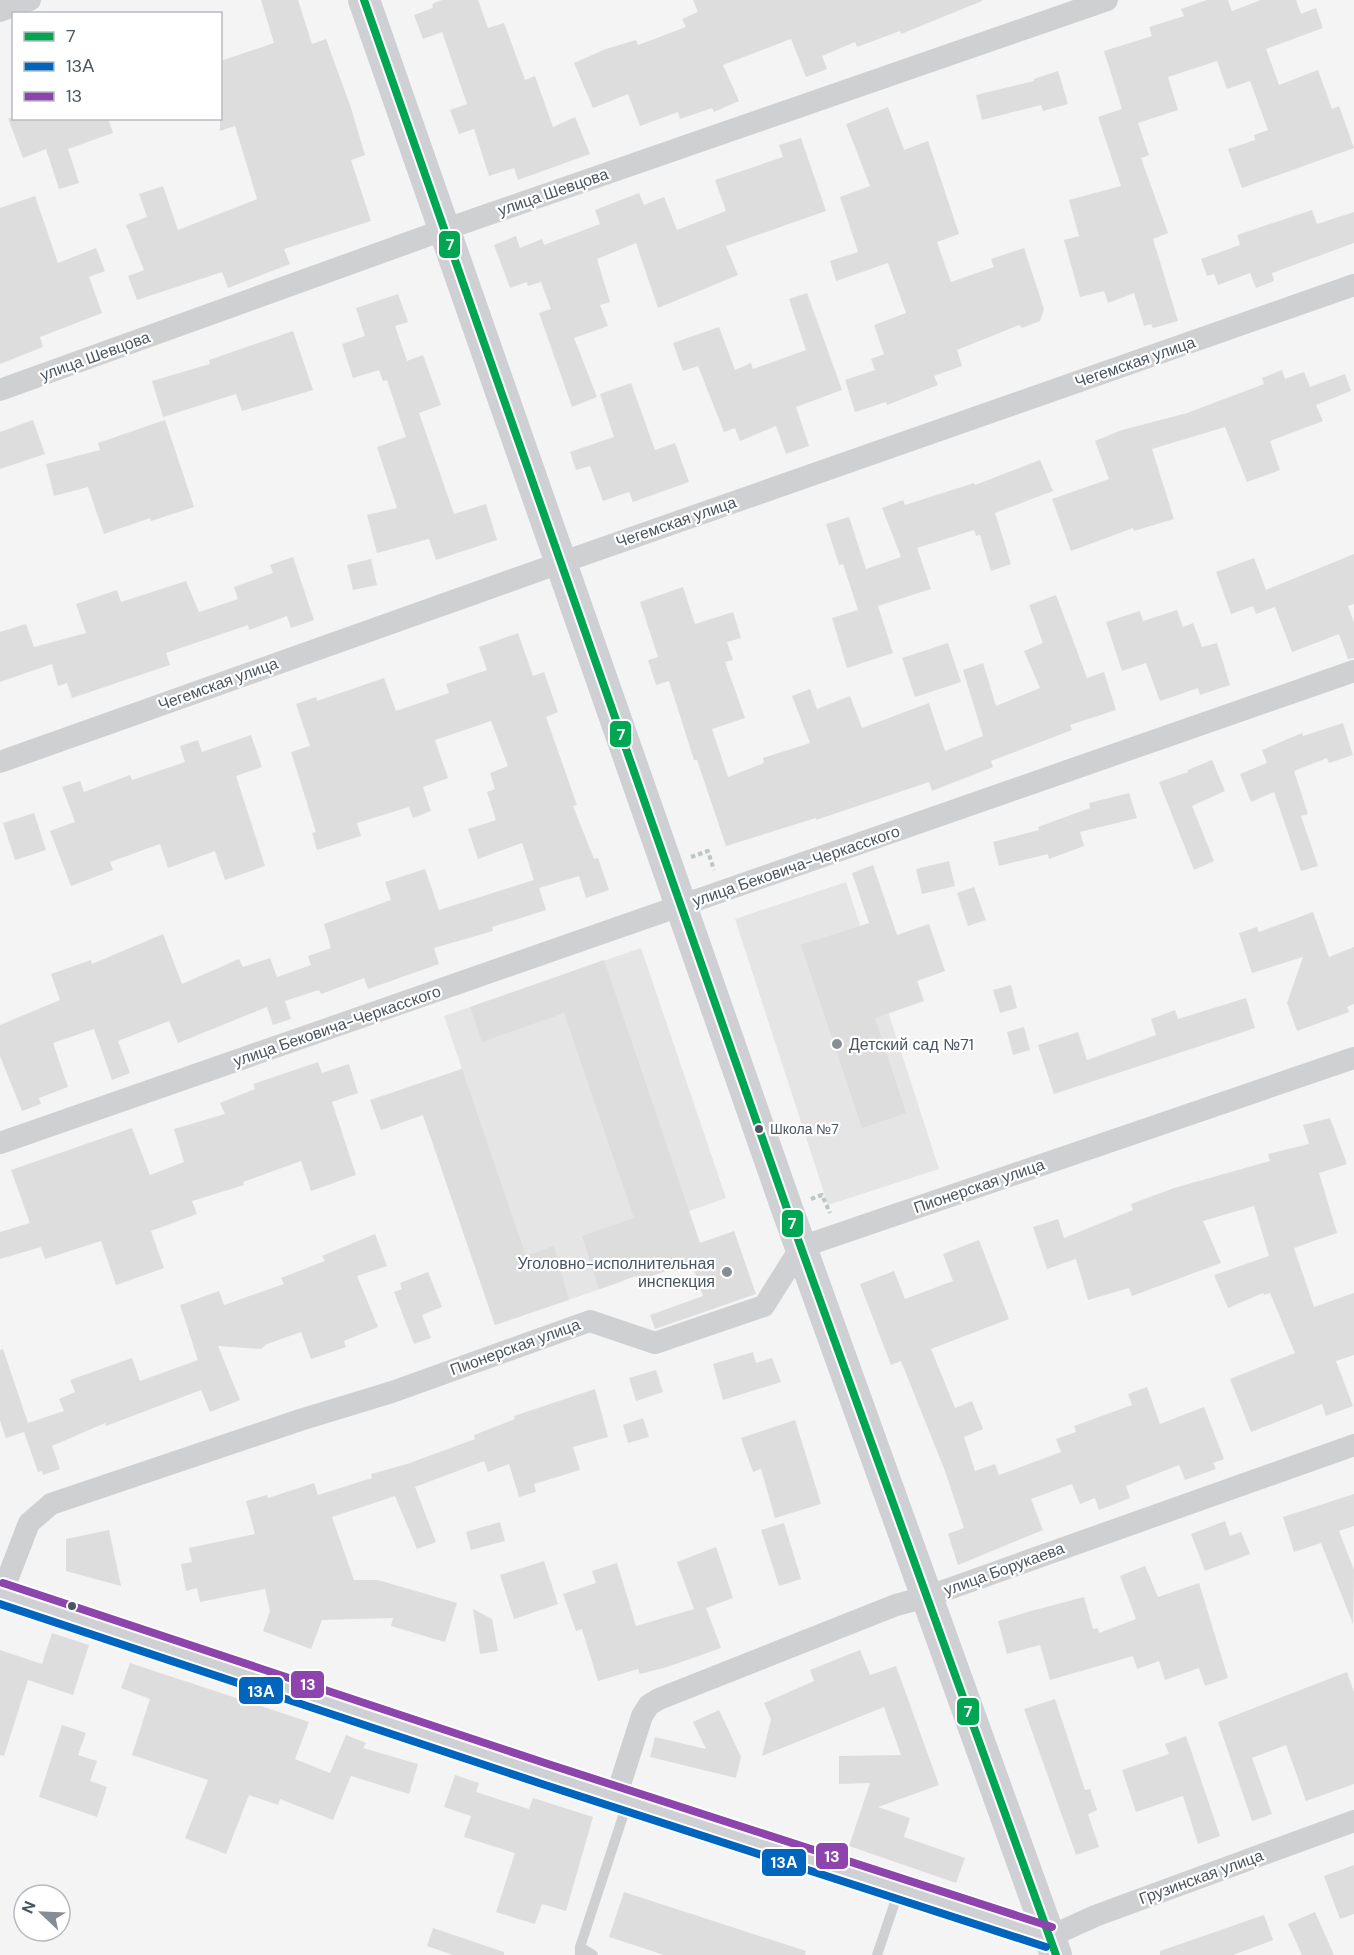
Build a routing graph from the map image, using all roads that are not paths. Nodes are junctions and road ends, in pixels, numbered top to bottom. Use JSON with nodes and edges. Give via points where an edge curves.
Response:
{"nodes":[{"id":1,"x":30,"y":0,"type":"edge"},
{"id":2,"x":364,"y":0,"type":"edge"},
{"id":3,"x":1107,"y":0,"type":"edge"},
{"id":4,"x":0,"y":11,"type":"edge"},
{"id":5,"x":446,"y":229,"type":"junction"},
{"id":6,"x":1354,"y":285,"type":"edge"},
{"id":7,"x":0,"y":390,"type":"edge"},
{"id":8,"x":560,"y":562,"type":"junction"},
{"id":9,"x":1354,"y":671,"type":"edge"},
{"id":10,"x":0,"y":762,"type":"edge"},
{"id":11,"x":680,"y":906,"type":"junction"},
{"id":12,"x":1354,"y":1058,"type":"edge"},
{"id":13,"x":0,"y":1143,"type":"edge"},
{"id":14,"x":801,"y":1247,"type":"junction"},
{"id":15,"x":1354,"y":1445,"type":"edge"},
{"id":16,"x":1,"y":1593,"type":"edge"},
{"id":17,"x":926,"y":1597,"type":"junction"},
{"id":18,"x":622,"y":1799,"type":"junction"},
{"id":19,"x":1354,"y":1821,"type":"edge"},
{"id":20,"x":900,"y":1889,"type":"junction"},
{"id":21,"x":1053,"y":1946,"type":"edge"},
{"id":22,"x":580,"y":1951,"type":"edge"},
{"id":23,"x":593,"y":1955,"type":"edge"},
{"id":24,"x":877,"y":1955,"type":"edge"}],
"edges":[{"from":1,"to":4,"type":"street"},
{"from":2,"to":5,"type":"street"},
{"from":3,"to":5,"type":"street","name":"улица Шевцова"},
{"from":5,"to":7,"type":"street","name":"улица Шевцова"},
{"from":5,"to":8,"type":"street"},
{"from":6,"to":8,"type":"street","name":"Чегемская улица"},
{"from":8,"to":10,"type":"street","name":"Чегемская улица"},
{"from":8,"to":11,"type":"street"},
{"from":9,"to":11,"type":"street","name":"улица Бековича-Черкасского"},
{"from":11,"to":13,"type":"street","name":"улица Бековича-Черкасского"},
{"from":11,"to":14,"type":"street"},
{"from":12,"to":14,"type":"street","name":"Пионерская улица"},
{"from":14,"to":16,"type":"street","name":"Пионерская улица","via":[[764,1306],[655,1343],[590,1321],[392,1392],[51,1503],[29,1523]]},
{"from":14,"to":17,"type":"street"},
{"from":15,"to":17,"type":"street","name":"улица Борукаева"},
{"from":16,"to":18,"type":"street"},
{"from":17,"to":18,"type":"street","name":"улица Борукаева","via":[[896,1605],[649,1705],[642,1716]]},
{"from":17,"to":21,"type":"street"},
{"from":18,"to":20,"type":"street"},
{"from":18,"to":22,"type":"lane"},
{"from":19,"to":21,"type":"street","name":"Грузинская улица","via":[[1095,1916]]},
{"from":20,"to":21,"type":"street"},
{"from":20,"to":24,"type":"lane"},
{"from":22,"to":23,"type":"lane"}]}
